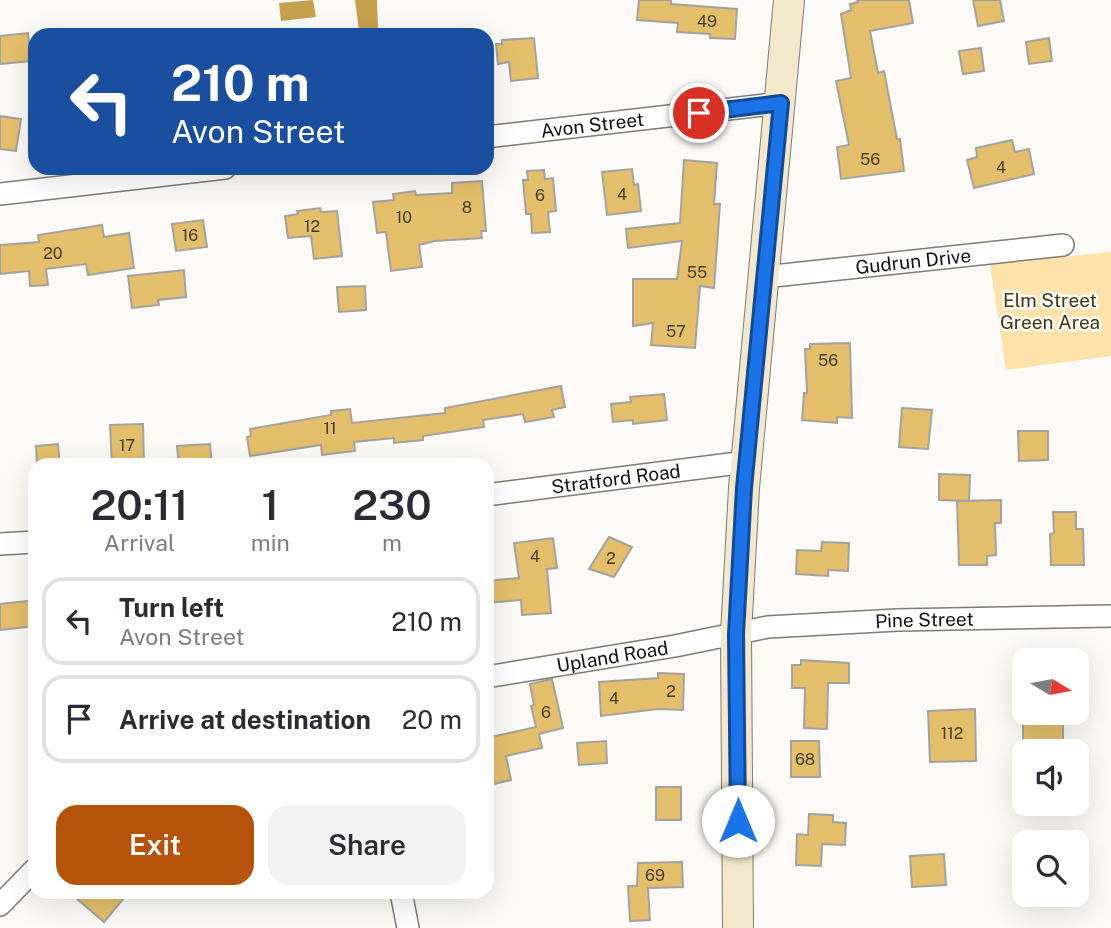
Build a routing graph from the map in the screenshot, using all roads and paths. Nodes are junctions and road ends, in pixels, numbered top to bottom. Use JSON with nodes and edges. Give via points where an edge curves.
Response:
{"nodes":[{"id":1,"x":789,"y":0,"type":"edge"},
{"id":2,"x":781,"y":103,"type":"junction"},
{"id":3,"x":494,"y":136,"type":"edge"},
{"id":4,"x":164,"y":175,"type":"edge"},
{"id":5,"x":0,"y":194,"type":"edge"},
{"id":6,"x":1063,"y":245,"type":"dead end"},
{"id":7,"x":764,"y":277,"type":"junction"},
{"id":8,"x":746,"y":462,"type":"junction"},
{"id":9,"x":494,"y":494,"type":"edge"},
{"id":10,"x":28,"y":542,"type":"edge"},
{"id":11,"x":0,"y":544,"type":"edge"},
{"id":12,"x":1111,"y":616,"type":"edge"},
{"id":13,"x":736,"y":634,"type":"junction"},
{"id":14,"x":494,"y":676,"type":"edge"},
{"id":15,"x":28,"y":876,"type":"edge"},
{"id":16,"x":402,"y":899,"type":"edge"},
{"id":17,"x":0,"y":905,"type":"edge"},
{"id":18,"x":408,"y":928,"type":"edge"},
{"id":19,"x":738,"y":928,"type":"edge"}],
"edges":[{"from":1,"to":2,"type":"street"},
{"from":2,"to":3,"type":"street","name":"Avon Street"},
{"from":2,"to":7,"type":"street"},
{"from":4,"to":5,"type":"street"},
{"from":6,"to":7,"type":"street","name":"Gudrun Drive"},
{"from":7,"to":8,"type":"street"},
{"from":8,"to":9,"type":"street","name":"Stratford Road"},
{"from":8,"to":13,"type":"street"},
{"from":10,"to":11,"type":"street"},
{"from":12,"to":13,"type":"street","name":"Pine Street","via":[[859,621],[768,627]]},
{"from":13,"to":14,"type":"street","name":"Upland Road"},
{"from":13,"to":19,"type":"street"},
{"from":15,"to":17,"type":"street"},
{"from":16,"to":18,"type":"street"}]}
